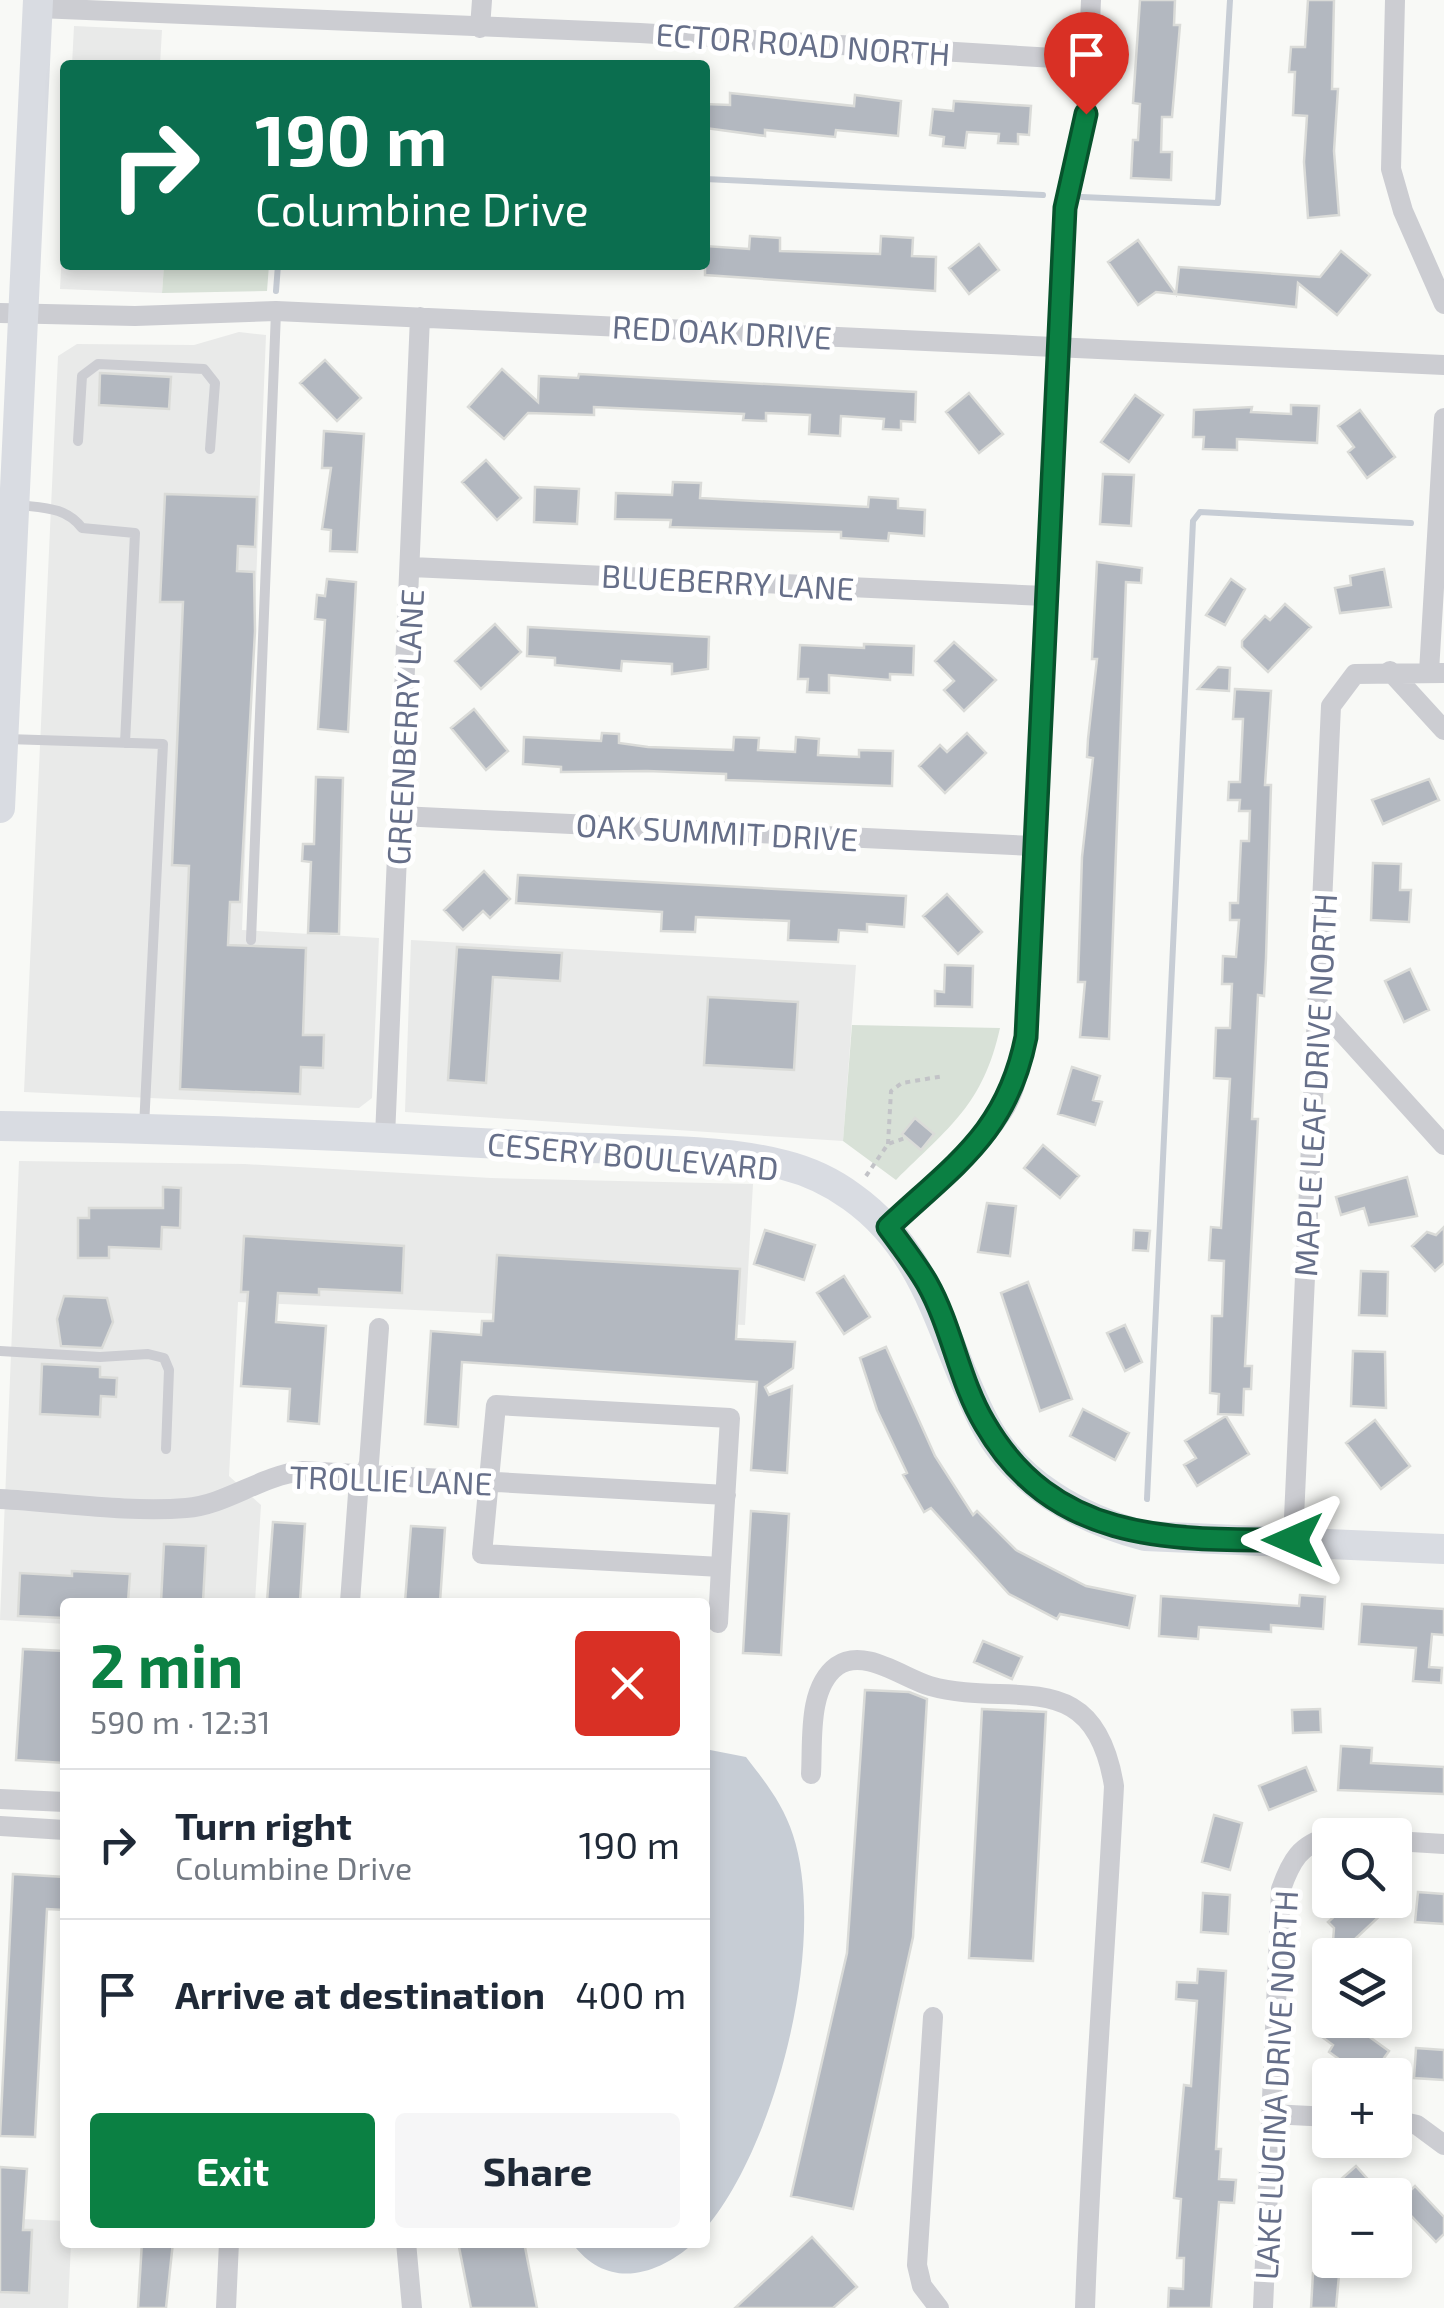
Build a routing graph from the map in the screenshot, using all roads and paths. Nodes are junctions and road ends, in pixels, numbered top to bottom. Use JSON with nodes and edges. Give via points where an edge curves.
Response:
{"nodes":[{"id":1,"x":482,"y":0,"type":"edge"},
{"id":2,"x":1090,"y":0,"type":"edge"},
{"id":3,"x":1395,"y":0,"type":"edge"},
{"id":4,"x":38,"y":4,"type":"edge"},
{"id":5,"x":480,"y":28,"type":"junction"},
{"id":6,"x":1088,"y":60,"type":"junction"},
{"id":7,"x":1444,"y":304,"type":"edge"},
{"id":8,"x":276,"y":310,"type":"junction"},
{"id":9,"x":12,"y":313,"type":"edge"},
{"id":10,"x":420,"y":318,"type":"junction"},
{"id":11,"x":1057,"y":346,"type":"junction"},
{"id":12,"x":1444,"y":365,"type":"edge"},
{"id":13,"x":1444,"y":418,"type":"edge"},
{"id":14,"x":78,"y":441,"type":"dead end"},
{"id":15,"x":210,"y":449,"type":"dead end"},
{"id":16,"x":14,"y":504,"type":"junction"},
{"id":17,"x":5,"y":567,"type":"edge"},
{"id":18,"x":411,"y":567,"type":"junction"},
{"id":19,"x":1045,"y":596,"type":"junction"},
{"id":20,"x":1390,"y":671,"type":"junction"},
{"id":21,"x":1436,"y":673,"type":"edge"},
{"id":22,"x":1444,"y":730,"type":"edge"},
{"id":23,"x":3,"y":739,"type":"junction"},
{"id":24,"x":125,"y":743,"type":"junction"},
{"id":25,"x":0,"y":808,"type":"edge"},
{"id":26,"x":400,"y":816,"type":"junction"},
{"id":27,"x":1034,"y":846,"type":"junction"},
{"id":28,"x":251,"y":940,"type":"dead end"},
{"id":29,"x":1318,"y":1007,"type":"junction"},
{"id":30,"x":944,"y":1076,"type":"dead end"},
{"id":31,"x":0,"y":1126,"type":"edge"},
{"id":32,"x":144,"y":1128,"type":"junction"},
{"id":33,"x":385,"y":1137,"type":"junction"},
{"id":34,"x":908,"y":1137,"type":"dead end"},
{"id":35,"x":888,"y":1144,"type":"junction"},
{"id":36,"x":1444,"y":1145,"type":"edge"},
{"id":37,"x":851,"y":1196,"type":"junction"},
{"id":38,"x":888,"y":1227,"type":"junction"},
{"id":39,"x":379,"y":1328,"type":"dead end"},
{"id":40,"x":0,"y":1351,"type":"edge"},
{"id":41,"x":166,"y":1449,"type":"dead end"},
{"id":42,"x":364,"y":1474,"type":"junction"},
{"id":43,"x":489,"y":1483,"type":"junction"},
{"id":44,"x":726,"y":1495,"type":"junction"},
{"id":45,"x":0,"y":1499,"type":"edge"},
{"id":46,"x":1293,"y":1540,"type":"junction"},
{"id":47,"x":1444,"y":1549,"type":"edge"},
{"id":48,"x":722,"y":1567,"type":"junction"},
{"id":49,"x":350,"y":1598,"type":"edge"},
{"id":50,"x":718,"y":1623,"type":"dead end"},
{"id":51,"x":811,"y":1774,"type":"dead end"},
{"id":52,"x":0,"y":1799,"type":"edge"},
{"id":53,"x":60,"y":1802,"type":"edge"},
{"id":54,"x":0,"y":1826,"type":"edge"},
{"id":55,"x":60,"y":1830,"type":"edge"},
{"id":56,"x":1312,"y":1842,"type":"edge"},
{"id":57,"x":1412,"y":1842,"type":"edge"},
{"id":58,"x":1444,"y":1844,"type":"edge"},
{"id":59,"x":933,"y":2017,"type":"dead end"},
{"id":60,"x":1271,"y":2114,"type":"junction"},
{"id":61,"x":1312,"y":2115,"type":"edge"},
{"id":62,"x":1412,"y":2124,"type":"edge"},
{"id":63,"x":1444,"y":2146,"type":"edge"},
{"id":64,"x":230,"y":2248,"type":"edge"},
{"id":65,"x":407,"y":2248,"type":"edge"},
{"id":66,"x":226,"y":2308,"type":"edge"},
{"id":67,"x":412,"y":2308,"type":"edge"},
{"id":68,"x":939,"y":2308,"type":"edge"},
{"id":69,"x":1085,"y":2308,"type":"edge"},
{"id":70,"x":1263,"y":2308,"type":"edge"}],
"edges":[{"from":1,"to":5,"type":"street"},
{"from":2,"to":6,"type":"street"},
{"from":3,"to":7,"type":"street","via":[[1390,169]]},
{"from":4,"to":5,"type":"street","name":"ECTOR ROAD NORTH"},
{"from":4,"to":9,"type":"main road"},
{"from":5,"to":6,"type":"street","name":"ECTOR ROAD NORTH"},
{"from":6,"to":11,"type":"street","via":[[1086,114],[1065,208]]},
{"from":8,"to":9,"type":"street","name":"RED OAK DRIVE"},
{"from":8,"to":10,"type":"street","name":"RED OAK DRIVE"},
{"from":8,"to":28,"type":"lane"},
{"from":9,"to":16,"type":"main road"},
{"from":10,"to":11,"type":"street","name":"RED OAK DRIVE"},
{"from":10,"to":18,"type":"street","name":"GREENBERRY LANE"},
{"from":11,"to":12,"type":"street","name":"RED OAK DRIVE"},
{"from":11,"to":19,"type":"street"},
{"from":13,"to":21,"type":"street"},
{"from":14,"to":15,"type":"lane","via":[[82,376],[98,364],[204,369],[215,383]]},
{"from":16,"to":17,"type":"main road"},
{"from":16,"to":24,"type":"lane","via":[[58,510],[82,528],[134,533]]},
{"from":17,"to":23,"type":"main road"},
{"from":18,"to":19,"type":"street","name":"BLUEBERRY LANE"},
{"from":18,"to":26,"type":"street","name":"GREENBERRY LANE"},
{"from":19,"to":27,"type":"street"},
{"from":20,"to":21,"type":"street"},
{"from":20,"to":22,"type":"street"},
{"from":20,"to":29,"type":"street","name":"MAPLE LEAF DRIVE NORTH","via":[[1355,674],[1331,706]]},
{"from":23,"to":24,"type":"lane"},
{"from":23,"to":25,"type":"main road"},
{"from":24,"to":32,"type":"lane","via":[[162,744]]},
{"from":26,"to":27,"type":"street","name":"OAK SUMMIT DRIVE"},
{"from":26,"to":33,"type":"street","name":"GREENBERRY LANE"},
{"from":27,"to":38,"type":"street","via":[[1026,1037],[1018,1076],[977,1143]]},
{"from":29,"to":36,"type":"street"},
{"from":29,"to":46,"type":"street","name":"MAPLE LEAF DRIVE NORTH"},
{"from":30,"to":35,"type":"path","via":[[891,1091]]},
{"from":31,"to":32,"type":"main road","name":"CESERY BOULEVARD"},
{"from":32,"to":33,"type":"main road","name":"CESERY BOULEVARD"},
{"from":33,"to":37,"type":"main road","name":"CESERY BOULEVARD","via":[[765,1162],[809,1173]]},
{"from":34,"to":35,"type":"path"},
{"from":35,"to":37,"type":"path"},
{"from":37,"to":38,"type":"main road","name":"CESERY BOULEVARD"},
{"from":38,"to":46,"type":"main road","name":"CESERY BOULEVARD","via":[[928,1284],[984,1423],[1034,1483],[1104,1525],[1145,1536]]},
{"from":39,"to":42,"type":"street"},
{"from":40,"to":41,"type":"lane","via":[[164,1358]]},
{"from":42,"to":43,"type":"street","name":"TROLLIE LANE"},
{"from":42,"to":45,"type":"street","name":"TROLLIE LANE","via":[[273,1474],[187,1508]]},
{"from":42,"to":49,"type":"street"},
{"from":43,"to":44,"type":"street","name":"TROLLIE LANE"},
{"from":43,"to":44,"type":"street","via":[[496,1405],[516,1406],[730,1418]]},
{"from":43,"to":48,"type":"street","via":[[482,1554]]},
{"from":44,"to":48,"type":"street"},
{"from":46,"to":47,"type":"main road","name":"CESERY BOULEVARD"},
{"from":48,"to":50,"type":"street"},
{"from":51,"to":69,"type":"street","via":[[815,1706],[828,1674],[840,1663],[863,1660],[933,1687],[1038,1694],[1093,1726],[1109,1755],[1114,1786]]},
{"from":52,"to":53,"type":"street"},
{"from":54,"to":55,"type":"street"},
{"from":56,"to":60,"type":"street","name":"LAKE LUCINA DRIVE NORTH","via":[[1290,1862],[1281,1889]]},
{"from":57,"to":58,"type":"street"},
{"from":59,"to":68,"type":"street","via":[[918,2265],[922,2286]]},
{"from":60,"to":61,"type":"street"},
{"from":60,"to":70,"type":"street","name":"LAKE LUCINA DRIVE NORTH"},
{"from":62,"to":63,"type":"street"},
{"from":64,"to":66,"type":"street"},
{"from":65,"to":67,"type":"street"}]}
